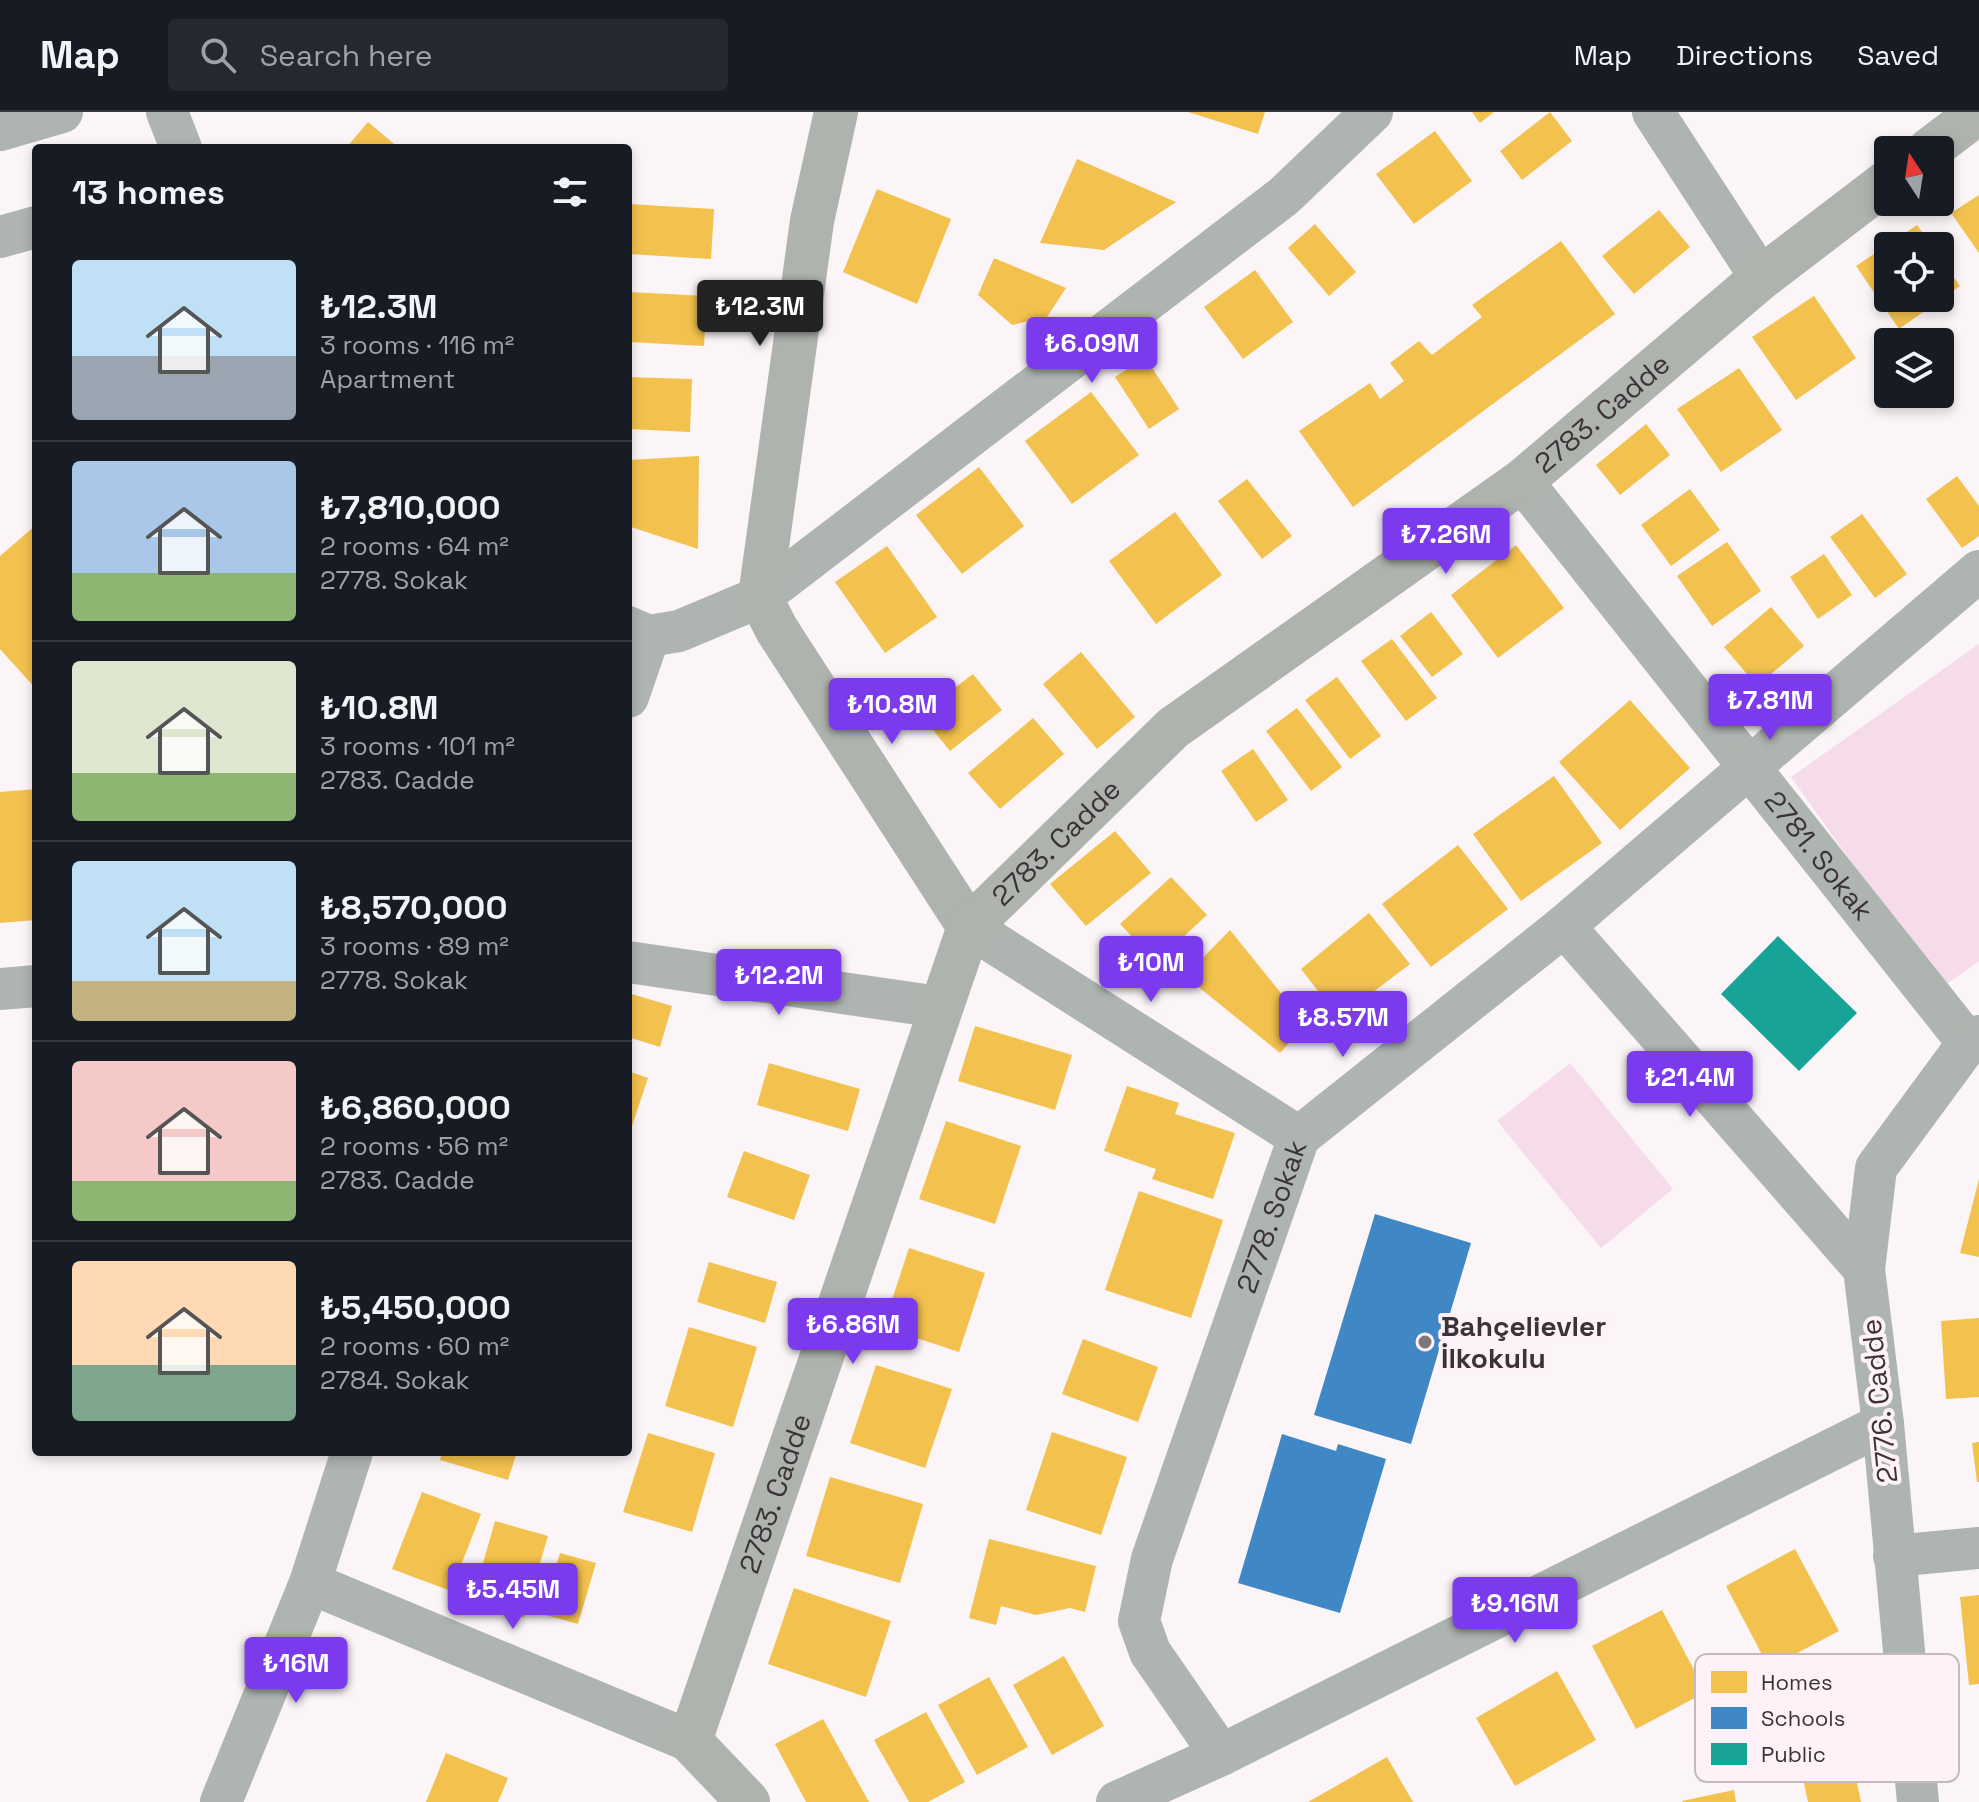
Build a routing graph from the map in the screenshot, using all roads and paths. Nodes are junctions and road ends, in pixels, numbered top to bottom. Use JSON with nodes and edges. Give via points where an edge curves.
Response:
{"nodes":[{"id":1,"x":62,"y":112,"type":"edge"},
{"id":2,"x":167,"y":112,"type":"edge"},
{"id":3,"x":836,"y":112,"type":"edge"},
{"id":4,"x":1372,"y":112,"type":"edge"},
{"id":5,"x":1653,"y":112,"type":"edge"},
{"id":6,"x":1979,"y":112,"type":"edge"},
{"id":7,"x":0,"y":130,"type":"edge"},
{"id":8,"x":1947,"y":136,"type":"edge"},
{"id":9,"x":179,"y":144,"type":"edge"},
{"id":10,"x":1874,"y":192,"type":"edge"},
{"id":11,"x":1761,"y":278,"type":"junction"},
{"id":12,"x":1522,"y":481,"type":"junction"},
{"id":13,"x":1979,"y":571,"type":"edge"},
{"id":14,"x":760,"y":597,"type":"junction"},
{"id":15,"x":639,"y":632,"type":"edge"},
{"id":16,"x":632,"y":673,"type":"edge"},
{"id":17,"x":1749,"y":768,"type":"junction"},
{"id":18,"x":1564,"y":926,"type":"junction"},
{"id":19,"x":969,"y":927,"type":"junction"},
{"id":20,"x":632,"y":963,"type":"edge"},
{"id":21,"x":32,"y":986,"type":"edge"},
{"id":22,"x":0,"y":989,"type":"edge"},
{"id":23,"x":939,"y":1007,"type":"junction"},
{"id":24,"x":1973,"y":1040,"type":"edge"},
{"id":25,"x":1299,"y":1137,"type":"junction"},
{"id":26,"x":1864,"y":1269,"type":"junction"},
{"id":27,"x":1883,"y":1424,"type":"junction"},
{"id":28,"x":351,"y":1456,"type":"edge"},
{"id":29,"x":1979,"y":1548,"type":"edge"},
{"id":30,"x":1894,"y":1556,"type":"junction"},
{"id":31,"x":310,"y":1583,"type":"junction"},
{"id":32,"x":1904,"y":1654,"type":"edge"},
{"id":33,"x":690,"y":1741,"type":"junction"},
{"id":34,"x":1221,"y":1755,"type":"junction"},
{"id":35,"x":1916,"y":1782,"type":"edge"},
{"id":36,"x":221,"y":1802,"type":"edge"},
{"id":37,"x":748,"y":1802,"type":"edge"},
{"id":38,"x":1117,"y":1802,"type":"edge"},
{"id":39,"x":1918,"y":1802,"type":"edge"}],
"edges":[{"from":1,"to":7,"type":"street"},
{"from":2,"to":9,"type":"street"},
{"from":3,"to":14,"type":"main road","via":[[812,221]]},
{"from":4,"to":14,"type":"street","via":[[1284,196]]},
{"from":5,"to":11,"type":"street"},
{"from":6,"to":8,"type":"main road"},
{"from":10,"to":11,"type":"main road","name":"2783. Cadde"},
{"from":11,"to":12,"type":"main road","name":"2783. Cadde"},
{"from":12,"to":17,"type":"street","name":"2781. Sokak"},
{"from":12,"to":19,"type":"main road","name":"2783. Cadde","via":[[1173,728]]},
{"from":13,"to":17,"type":"street","name":"2778. Sokak"},
{"from":14,"to":15,"type":"street","via":[[679,631]]},
{"from":14,"to":19,"type":"main road"},
{"from":15,"to":16,"type":"street"},
{"from":17,"to":18,"type":"street","name":"2778. Sokak"},
{"from":17,"to":24,"type":"street","name":"2781. Sokak"},
{"from":18,"to":25,"type":"street","name":"2778. Sokak"},
{"from":18,"to":26,"type":"street"},
{"from":19,"to":23,"type":"main road","name":"2783. Cadde"},
{"from":19,"to":25,"type":"street"},
{"from":20,"to":23,"type":"street"},
{"from":21,"to":22,"type":"street"},
{"from":23,"to":33,"type":"main road","name":"2783. Cadde"},
{"from":24,"to":26,"type":"street","name":"2776. Cadde","via":[[1876,1168]]},
{"from":25,"to":34,"type":"street","name":"2778. Sokak","via":[[1152,1559],[1139,1621],[1150,1652]]},
{"from":26,"to":27,"type":"street","name":"2776. Cadde"},
{"from":27,"to":30,"type":"street","name":"2776. Cadde"},
{"from":27,"to":34,"type":"street"},
{"from":28,"to":31,"type":"street"},
{"from":29,"to":30,"type":"street"},
{"from":30,"to":32,"type":"street","name":"2776. Cadde"},
{"from":31,"to":33,"type":"street"},
{"from":31,"to":36,"type":"street"},
{"from":33,"to":37,"type":"main road"},
{"from":34,"to":38,"type":"street"},
{"from":35,"to":39,"type":"street","name":"2776. Cadde"}]}
